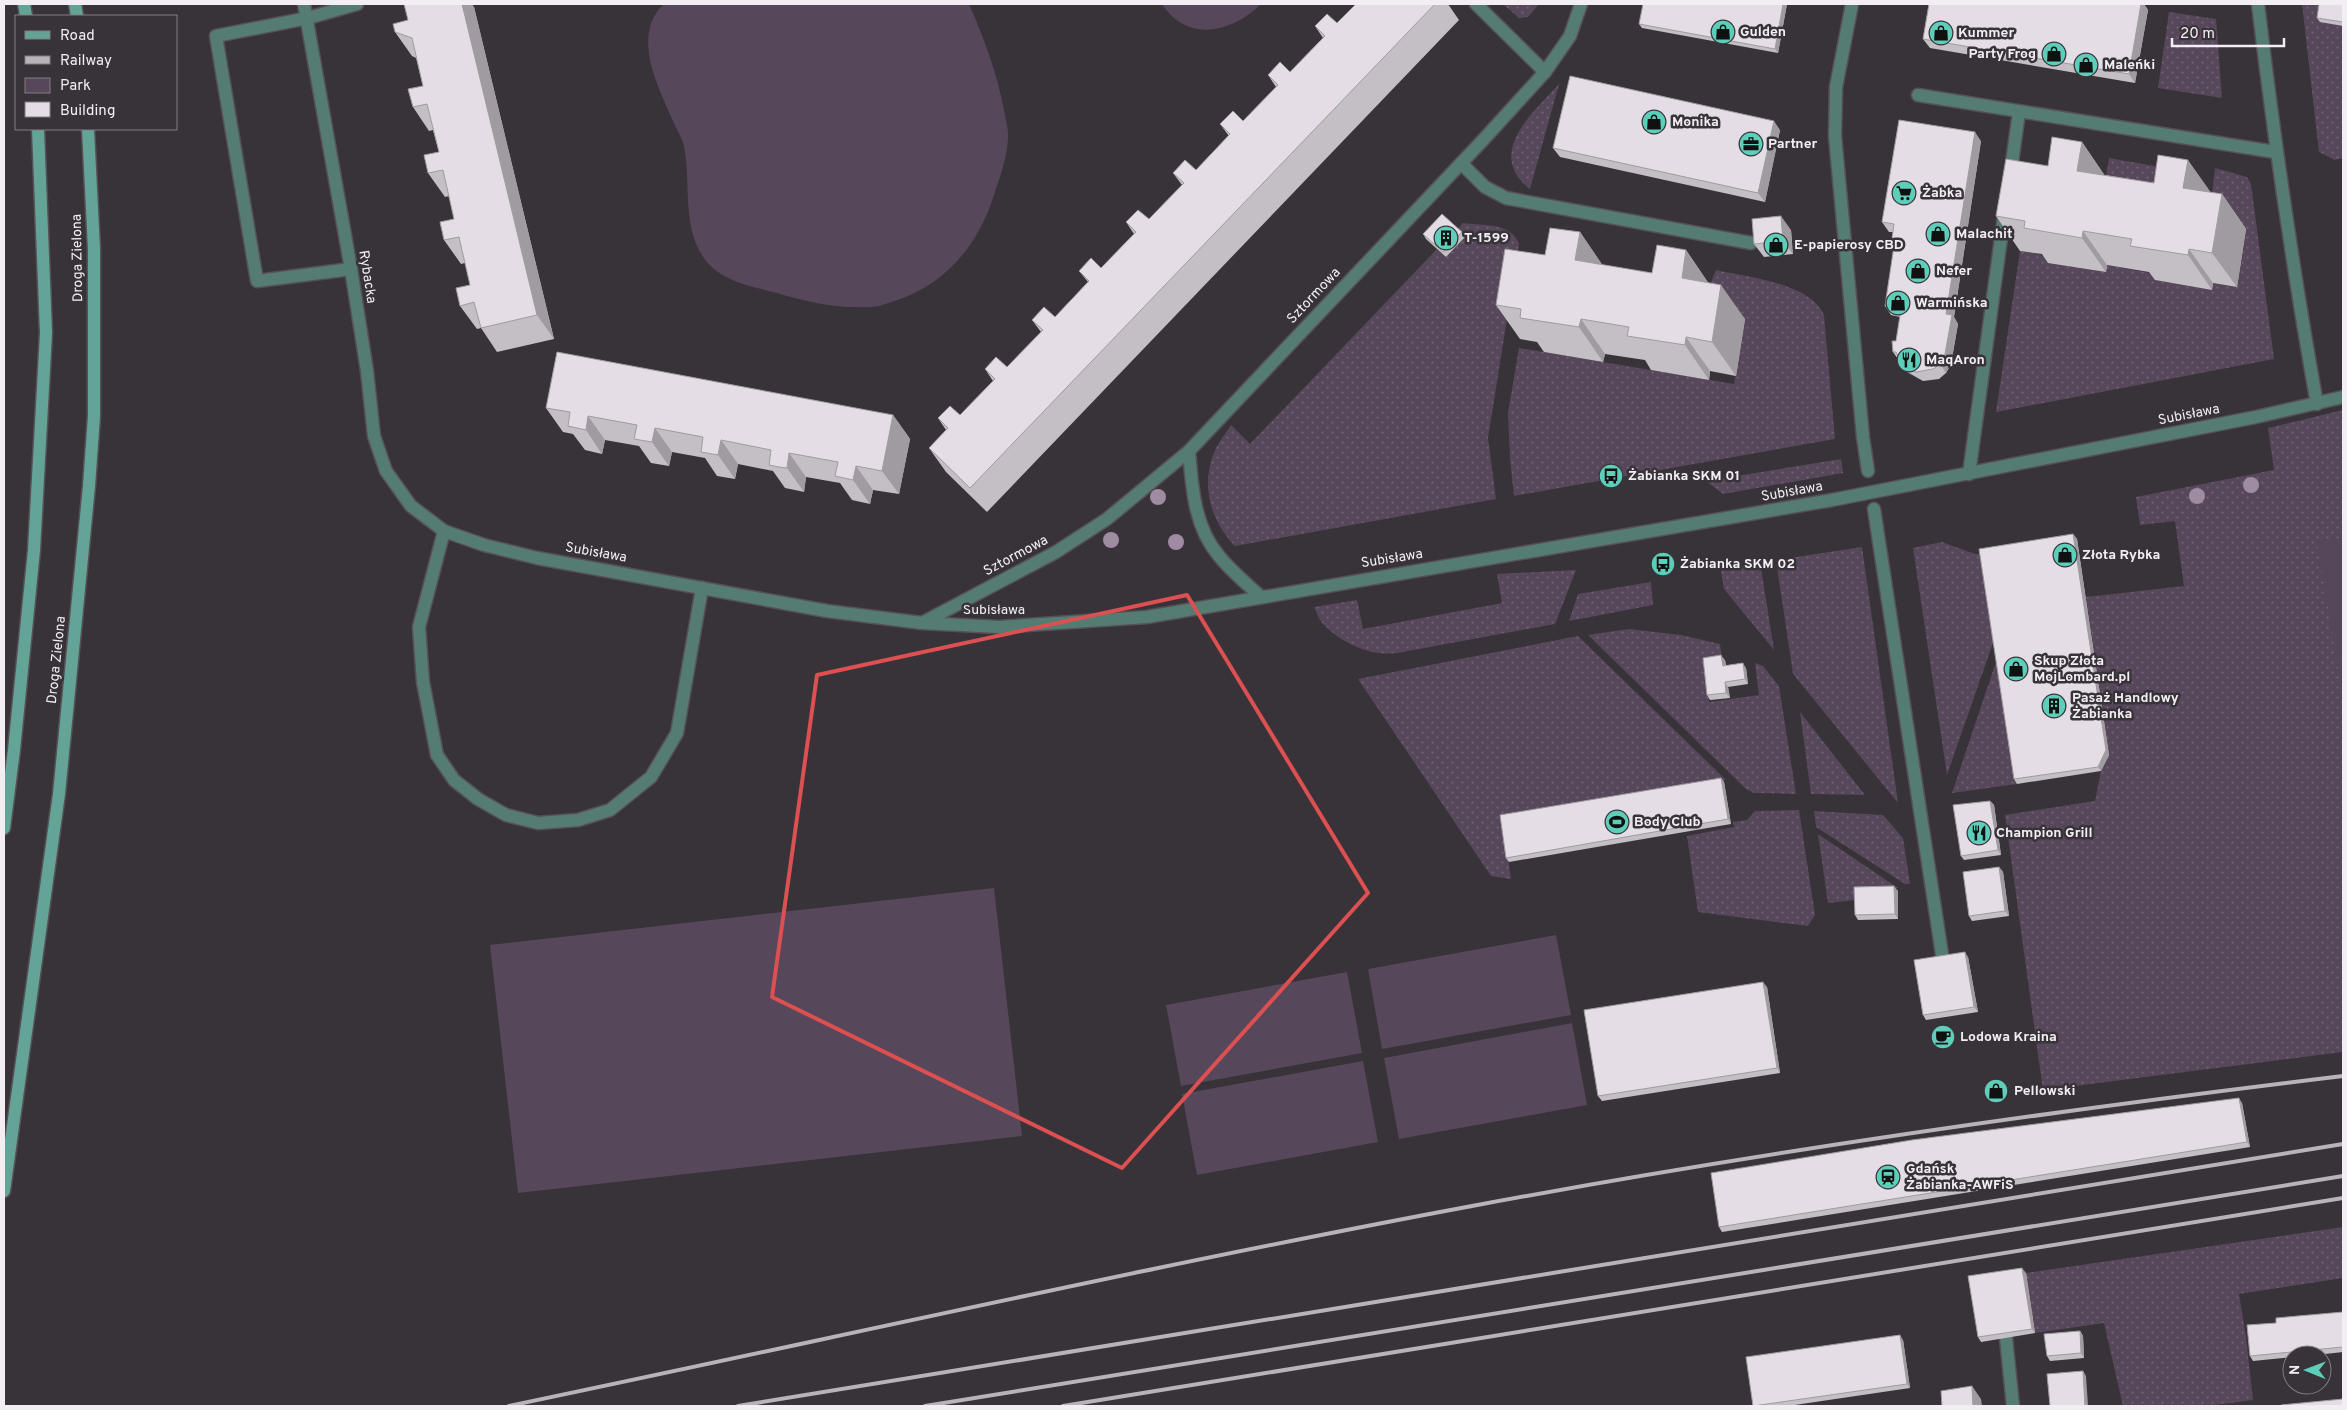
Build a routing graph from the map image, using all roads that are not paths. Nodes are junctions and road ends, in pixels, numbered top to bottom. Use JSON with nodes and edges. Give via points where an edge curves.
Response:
{"nodes":[{"id":1,"x":304,"y":4,"type":"edge"},
{"id":2,"x":357,"y":4,"type":"edge"},
{"id":3,"x":1476,"y":4,"type":"edge"},
{"id":4,"x":1581,"y":4,"type":"edge"},
{"id":5,"x":1852,"y":4,"type":"edge"},
{"id":6,"x":2258,"y":4,"type":"edge"},
{"id":7,"x":308,"y":18,"type":"junction"},
{"id":8,"x":1545,"y":72,"type":"junction"},
{"id":9,"x":1918,"y":95,"type":"dead end"},
{"id":10,"x":2019,"y":112,"type":"junction"},
{"id":11,"x":38,"y":130,"type":"edge"},
{"id":12,"x":88,"y":130,"type":"edge"},
{"id":13,"x":2275,"y":152,"type":"junction"},
{"id":14,"x":1461,"y":163,"type":"junction"},
{"id":15,"x":1751,"y":243,"type":"edge"},
{"id":16,"x":351,"y":269,"type":"junction"},
{"id":17,"x":2343,"y":398,"type":"edge"},
{"id":18,"x":2317,"y":404,"type":"junction"},
{"id":19,"x":1189,"y":451,"type":"junction"},
{"id":20,"x":1868,"y":471,"type":"dead end"},
{"id":21,"x":1969,"y":474,"type":"junction"},
{"id":22,"x":1874,"y":509,"type":"dead end"},
{"id":23,"x":444,"y":531,"type":"junction"},
{"id":24,"x":702,"y":588,"type":"junction"},
{"id":25,"x":1260,"y":596,"type":"junction"},
{"id":26,"x":922,"y":624,"type":"junction"},
{"id":27,"x":4,"y":828,"type":"edge"},
{"id":28,"x":1943,"y":961,"type":"edge"},
{"id":29,"x":4,"y":1191,"type":"edge"},
{"id":30,"x":2006,"y":1338,"type":"edge"},
{"id":31,"x":2013,"y":1406,"type":"edge"}],
"edges":[{"from":1,"to":7,"type":"street","name":"Rybacka"},
{"from":2,"to":7,"type":"street"},
{"from":3,"to":8,"type":"street"},
{"from":4,"to":8,"type":"street","name":"Sztormowa","via":[[1570,36]]},
{"from":5,"to":20,"type":"street","via":[[1836,87],[1835,136]]},
{"from":6,"to":13,"type":"street"},
{"from":7,"to":16,"type":"street","name":"Rybacka"},
{"from":7,"to":16,"type":"street","via":[[216,36],[257,281]]},
{"from":8,"to":14,"type":"street","name":"Sztormowa"},
{"from":9,"to":10,"type":"street"},
{"from":10,"to":13,"type":"street"},
{"from":10,"to":21,"type":"street"},
{"from":11,"to":27,"type":"street","via":[[46,333],[34,550]]},
{"from":12,"to":29,"type":"street","name":"Droga Zielona","via":[[94,249],[94,416],[90,486],[59,794]]},
{"from":13,"to":18,"type":"street"},
{"from":14,"to":15,"type":"street","via":[[1485,187],[1506,198]]},
{"from":14,"to":19,"type":"street","name":"Sztormowa"},
{"from":16,"to":23,"type":"street","name":"Rybacka","via":[[374,436],[386,471],[411,506]]},
{"from":17,"to":18,"type":"street","name":"Subisława"},
{"from":18,"to":21,"type":"street","name":"Subisława"},
{"from":19,"to":25,"type":"street","via":[[1200,525],[1218,556]]},
{"from":19,"to":26,"type":"street","name":"Sztormowa","via":[[1107,518],[1056,552]]},
{"from":21,"to":25,"type":"street","name":"Subisława","via":[[1604,540]]},
{"from":22,"to":28,"type":"street"},
{"from":23,"to":24,"type":"street","name":"Subisława","via":[[536,558]]},
{"from":23,"to":24,"type":"street","via":[[419,627],[423,682],[436,755],[454,780],[506,816],[538,823],[578,820],[610,810],[650,777],[677,733]]},
{"from":24,"to":26,"type":"street","name":"Subisława"},
{"from":25,"to":26,"type":"street","name":"Subisława","via":[[1147,617],[999,627]]},
{"from":30,"to":31,"type":"street"}]}
